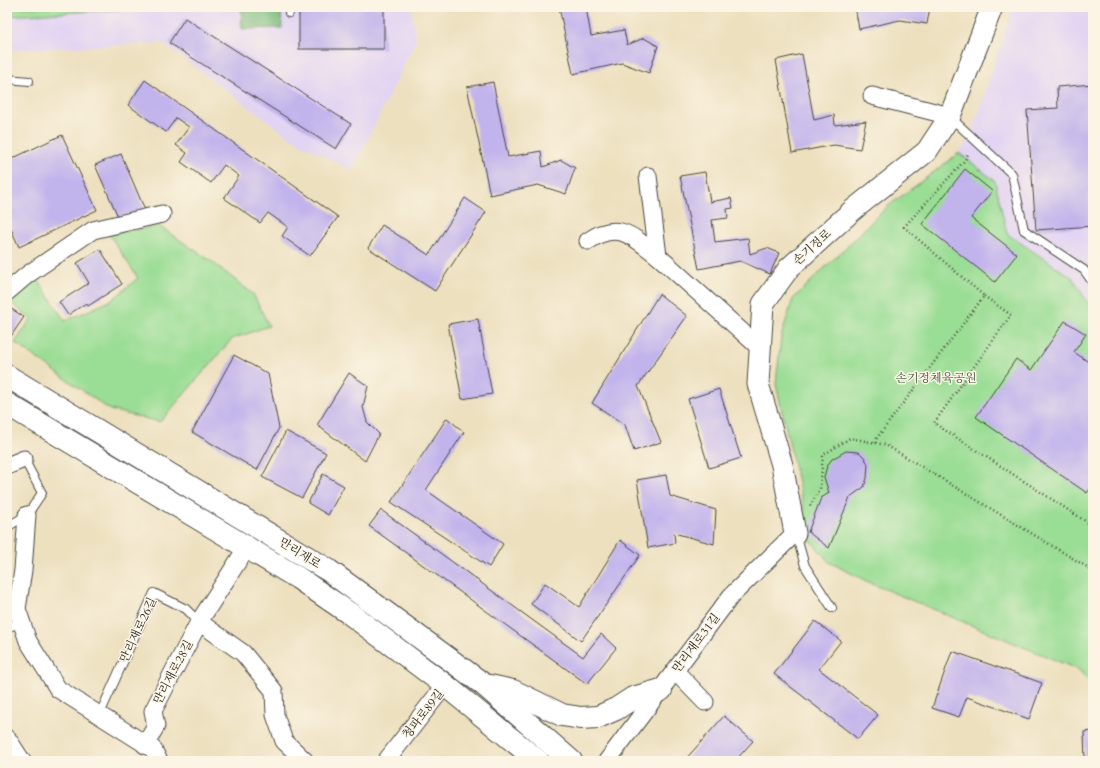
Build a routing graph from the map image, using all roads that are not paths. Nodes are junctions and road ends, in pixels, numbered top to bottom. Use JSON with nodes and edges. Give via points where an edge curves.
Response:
{"nodes":[{"id":1,"x":992,"y":7,"type":"edge"},
{"id":2,"x":7,"y":79,"type":"edge"},
{"id":3,"x":29,"y":81,"type":"dead end"},
{"id":4,"x":872,"y":96,"type":"dead end"},
{"id":5,"x":950,"y":116,"type":"junction"},
{"id":6,"x":648,"y":176,"type":"dead end"},
{"id":7,"x":162,"y":214,"type":"dead end"},
{"id":8,"x":588,"y":241,"type":"dead end"},
{"id":9,"x":658,"y":256,"type":"junction"},
{"id":10,"x":1093,"y":283,"type":"edge"},
{"id":11,"x":7,"y":292,"type":"edge"},
{"id":12,"x":760,"y":348,"type":"junction"},
{"id":13,"x":7,"y":376,"type":"edge"},
{"id":14,"x":7,"y":404,"type":"edge"},
{"id":15,"x":24,"y":459,"type":"joint"},
{"id":16,"x":7,"y":466,"type":"edge"},
{"id":17,"x":27,"y":515,"type":"junction"},
{"id":18,"x":7,"y":527,"type":"edge"},
{"id":19,"x":795,"y":533,"type":"junction"},
{"id":20,"x":248,"y":547,"type":"junction"},
{"id":21,"x":832,"y":608,"type":"dead end"},
{"id":22,"x":199,"y":622,"type":"junction"},
{"id":23,"x":14,"y":625,"type":"edge"},
{"id":24,"x":675,"y":671,"type":"junction"},
{"id":25,"x":484,"y":684,"type":"junction"},
{"id":26,"x":445,"y":685,"type":"junction"},
{"id":27,"x":660,"y":690,"type":"junction"},
{"id":28,"x":705,"y":702,"type":"dead end"},
{"id":29,"x":99,"y":716,"type":"junction"},
{"id":30,"x":509,"y":737,"type":"junction"},
{"id":31,"x":7,"y":738,"type":"edge"},
{"id":32,"x":145,"y":745,"type":"junction"},
{"id":33,"x":22,"y":761,"type":"edge"},
{"id":34,"x":159,"y":761,"type":"edge"},
{"id":35,"x":305,"y":761,"type":"edge"},
{"id":36,"x":386,"y":761,"type":"edge"},
{"id":37,"x":538,"y":761,"type":"edge"},
{"id":38,"x":571,"y":761,"type":"edge"},
{"id":39,"x":607,"y":761,"type":"edge"}],
"edges":[{"from":1,"to":5,"type":"street","name":"손기정로"},
{"from":2,"to":3,"type":"lane"},
{"from":4,"to":5,"type":"street"},
{"from":5,"to":10,"type":"lane","via":[[1012,174],[1024,230],[1084,270]]},
{"from":5,"to":12,"type":"street","name":"손기정로","via":[[927,151],[853,210],[789,268],[763,304]]},
{"from":6,"to":9,"type":"street"},
{"from":7,"to":11,"type":"street","via":[[93,230],[27,275]]},
{"from":8,"to":9,"type":"street","via":[[598,234],[613,230],[626,232]]},
{"from":9,"to":12,"type":"street"},
{"from":12,"to":19,"type":"street","name":"손기정로","via":[[758,384],[782,465]]},
{"from":13,"to":25,"type":"main road","name":"만리재로","via":[[328,570]]},
{"from":14,"to":20,"type":"main road","name":"만리재로"},
{"from":15,"to":16,"type":"street"},
{"from":15,"to":17,"type":"lane","via":[[42,493]]},
{"from":17,"to":18,"type":"lane"},
{"from":17,"to":23,"type":"street","via":[[23,570]]},
{"from":19,"to":21,"type":"lane","via":[[805,566]]},
{"from":19,"to":24,"type":"street","name":"만리재로31길","via":[[731,596]]},
{"from":20,"to":22,"type":"street","name":"만리재로28길"},
{"from":20,"to":26,"type":"main road","name":"만리재로","via":[[349,613]]},
{"from":22,"to":29,"type":"lane","name":"만리재로26길","via":[[186,609],[154,593]]},
{"from":22,"to":32,"type":"street","name":"만리재로28길","via":[[152,711],[156,726]]},
{"from":22,"to":35,"type":"street","via":[[243,653],[274,691],[275,715],[284,741]]},
{"from":23,"to":29,"type":"street","via":[[28,641],[58,689]]},
{"from":24,"to":27,"type":"street","name":"만리재로31길"},
{"from":24,"to":28,"type":"street"},
{"from":25,"to":27,"type":"main road","via":[[513,691],[562,715],[581,718],[598,717],[616,710],[633,698]]},
{"from":25,"to":30,"type":"main road","via":[[514,725]]},
{"from":25,"to":38,"type":"main road","name":"만리재로"},
{"from":26,"to":30,"type":"main road","name":"만리재로"},
{"from":26,"to":36,"type":"street","name":"청파로89길"},
{"from":27,"to":39,"type":"street","name":"만리재로31길"},
{"from":29,"to":32,"type":"street"},
{"from":30,"to":37,"type":"main road","name":"만리재로"},
{"from":31,"to":33,"type":"street"},
{"from":32,"to":34,"type":"street","via":[[153,750]]}]}
